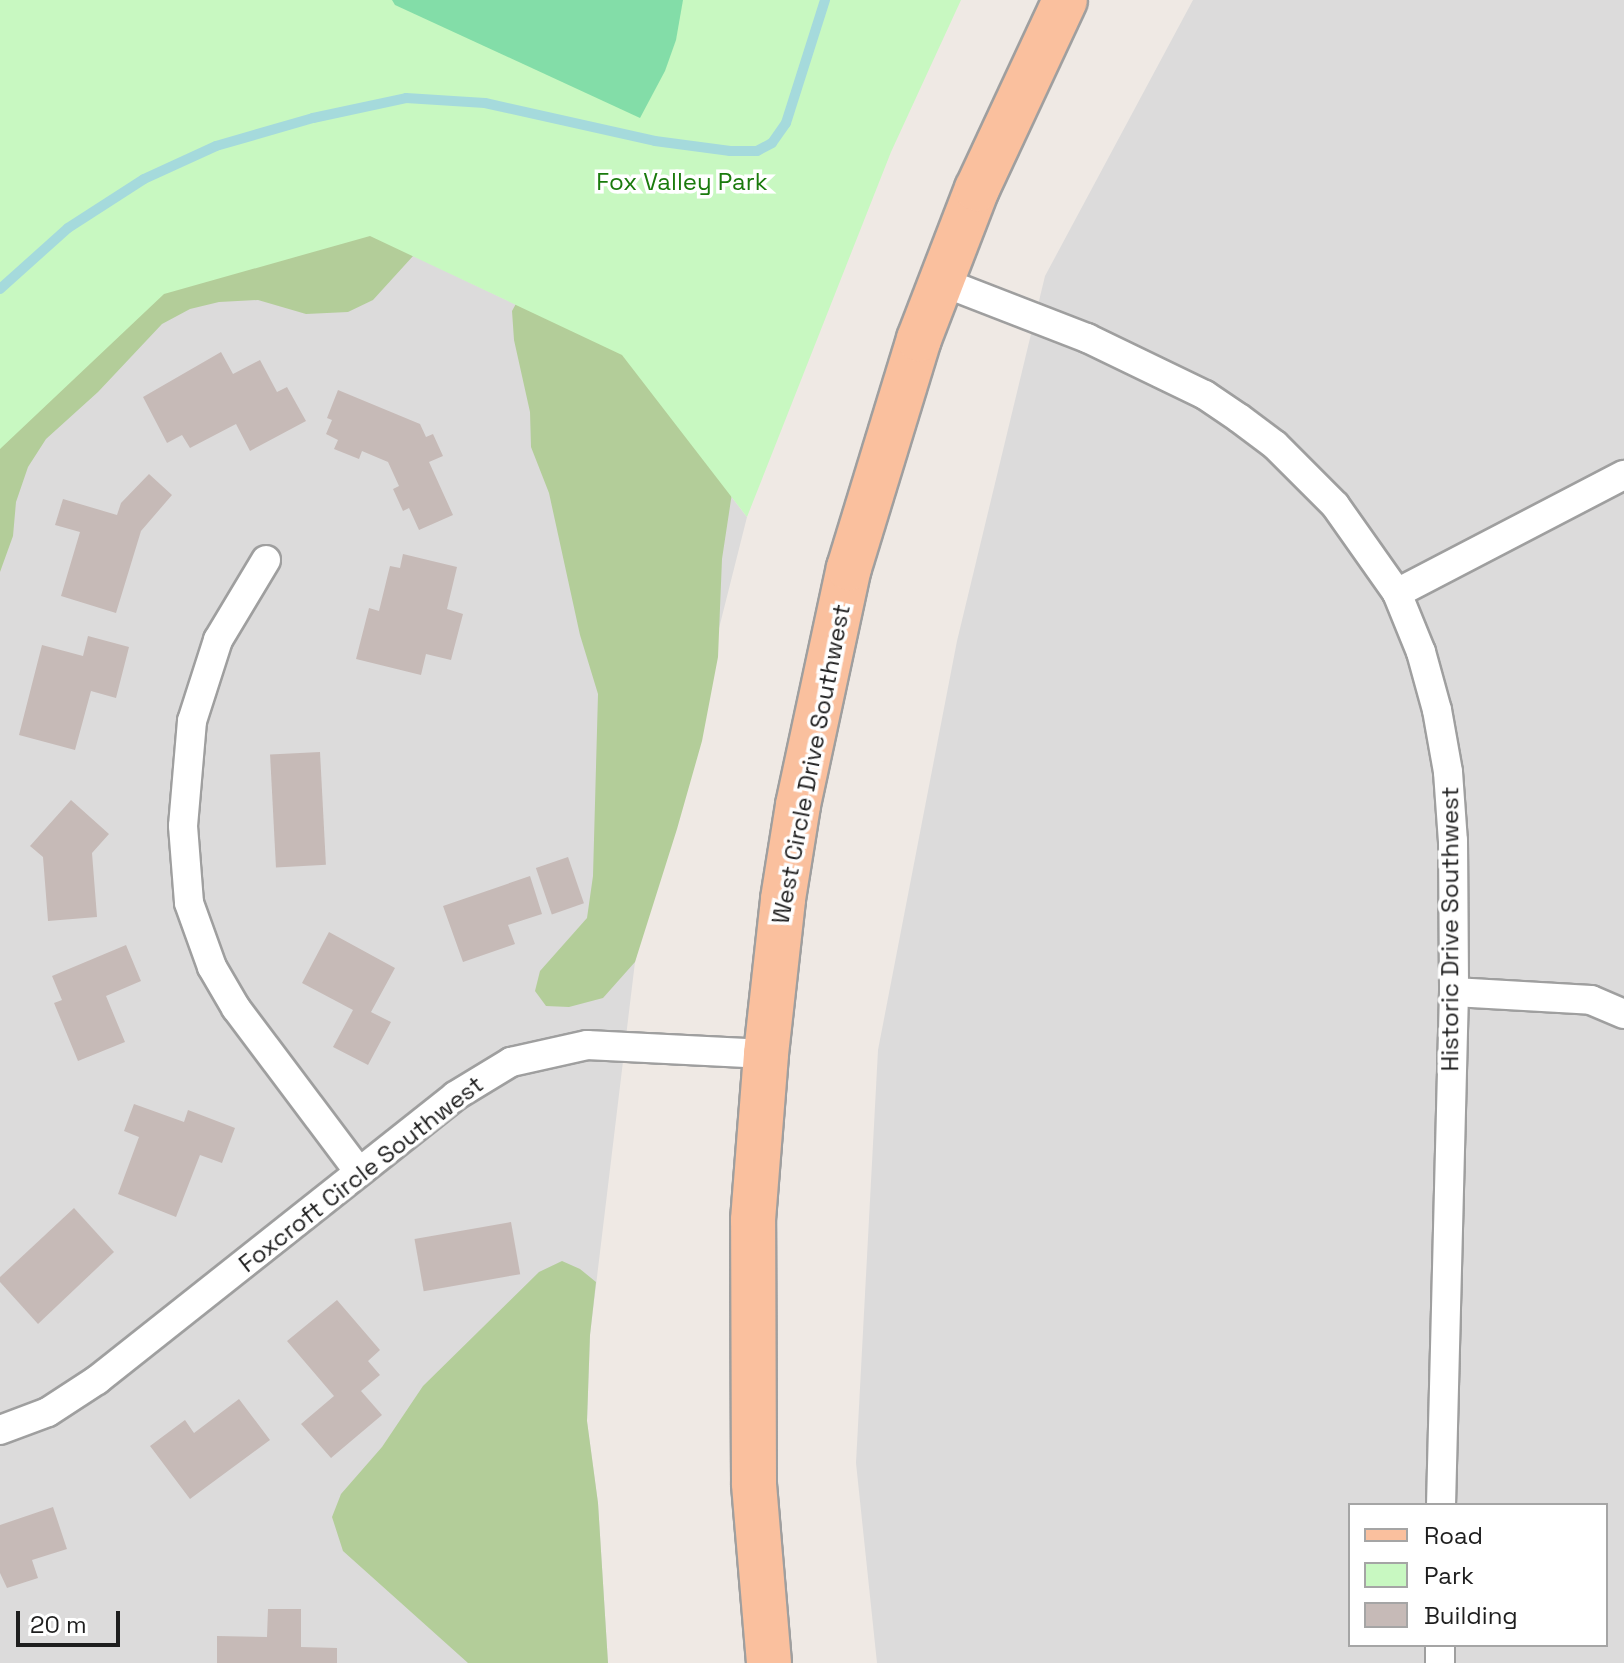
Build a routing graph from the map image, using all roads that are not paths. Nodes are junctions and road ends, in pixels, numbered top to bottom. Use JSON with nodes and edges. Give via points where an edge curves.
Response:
{"nodes":[{"id":1,"x":1065,"y":0,"type":"edge"},
{"id":2,"x":940,"y":281,"type":"junction"},
{"id":3,"x":1624,"y":475,"type":"edge"},
{"id":4,"x":266,"y":560,"type":"dead end"},
{"id":5,"x":1397,"y":593,"type":"junction"},
{"id":6,"x":1454,"y":992,"type":"junction"},
{"id":7,"x":1624,"y":1014,"type":"edge"},
{"id":8,"x":766,"y":1054,"type":"junction"},
{"id":9,"x":359,"y":1172,"type":"junction"},
{"id":10,"x":0,"y":1430,"type":"edge"},
{"id":11,"x":1441,"y":1503,"type":"edge"},
{"id":12,"x":769,"y":1663,"type":"edge"}],
"edges":[{"from":1,"to":2,"type":"main road","name":"West Circle Drive Southwest"},
{"from":2,"to":5,"type":"street","name":"Historic Drive Southwest","via":[[1100,343],[1239,418],[1275,445],[1335,505]]},
{"from":2,"to":8,"type":"main road","name":"West Circle Drive Southwest","via":[[868,499],[830,651],[789,858]]},
{"from":3,"to":5,"type":"street"},
{"from":4,"to":9,"type":"street","via":[[218,640],[192,721],[183,826],[189,903],[212,967],[236,1008]]},
{"from":5,"to":6,"type":"street","name":"Historic Drive Southwest","via":[[1421,652],[1448,772]]},
{"from":6,"to":7,"type":"street","via":[[1591,1000]]},
{"from":6,"to":11,"type":"street","name":"Historic Drive Southwest"},
{"from":8,"to":9,"type":"street","name":"Foxcroft Circle Southwest","via":[[587,1045],[532,1055],[484,1076]]},
{"from":8,"to":12,"type":"main road","name":"West Circle Drive Southwest","via":[[753,1220],[751,1356],[754,1483]]},
{"from":9,"to":10,"type":"street","name":"Foxcroft Circle Southwest","via":[[97,1380],[48,1412]]}]}
